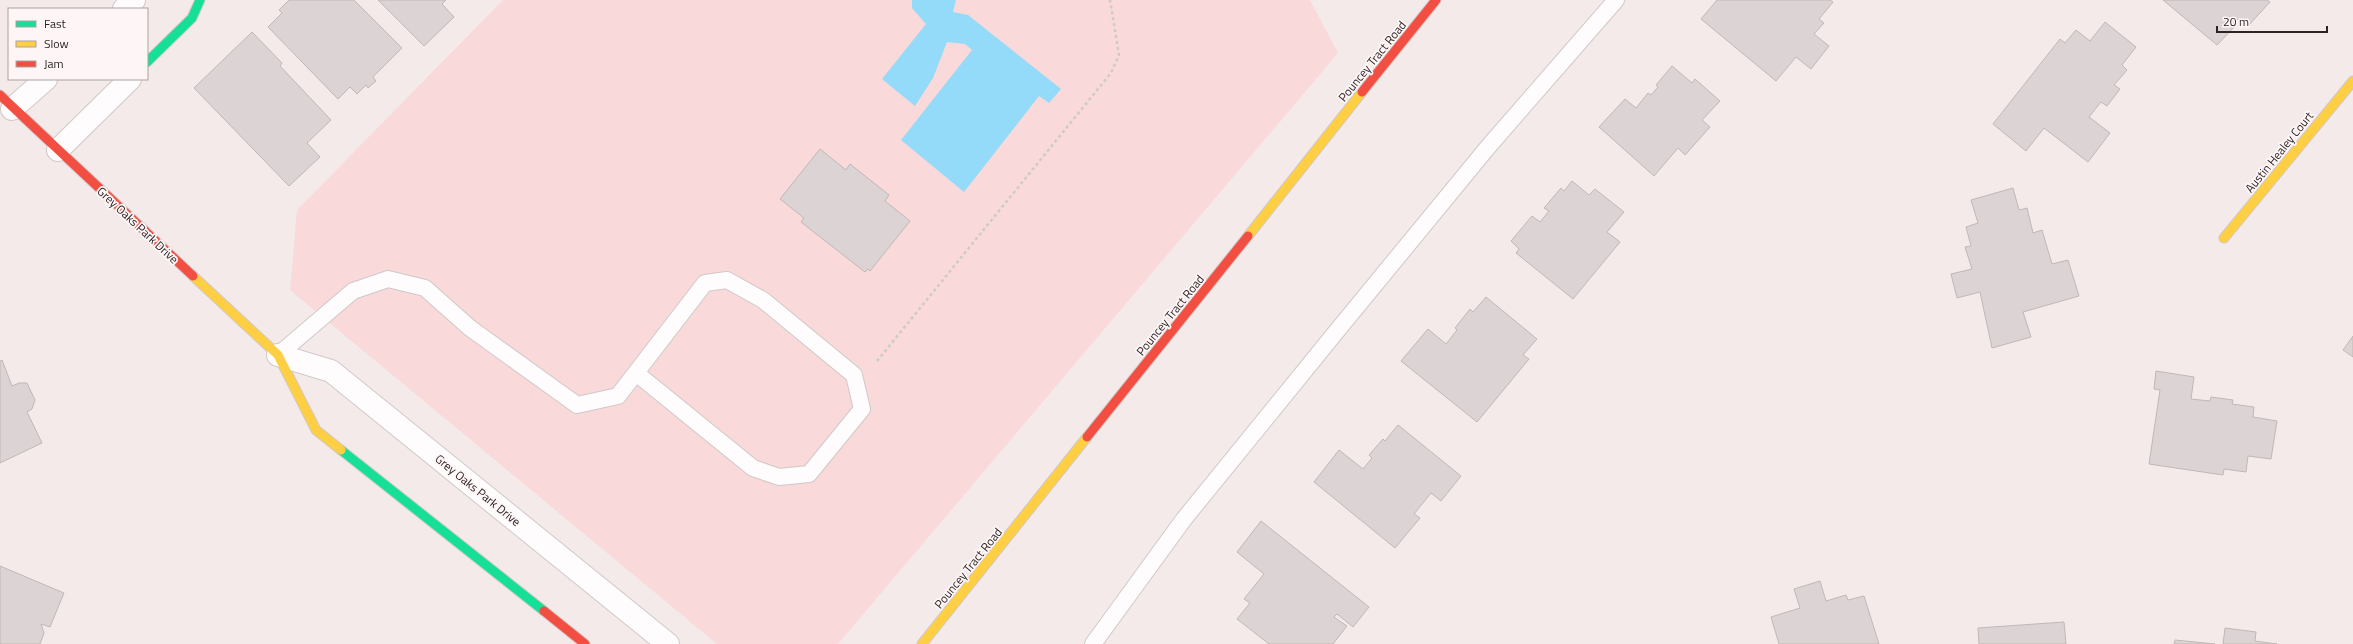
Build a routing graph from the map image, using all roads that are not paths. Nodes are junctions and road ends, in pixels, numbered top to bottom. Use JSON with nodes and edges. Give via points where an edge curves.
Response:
{"nodes":[{"id":1,"x":134,"y":0,"type":"edge"},
{"id":2,"x":200,"y":0,"type":"edge"},
{"id":3,"x":1436,"y":0,"type":"edge"},
{"id":4,"x":1616,"y":0,"type":"edge"},
{"id":5,"x":125,"y":8,"type":"edge"},
{"id":6,"x":148,"y":61,"type":"edge"},
{"id":7,"x":44,"y":80,"type":"edge"},
{"id":8,"x":129,"y":80,"type":"edge"},
{"id":9,"x":2353,"y":81,"type":"edge"},
{"id":10,"x":6,"y":102,"type":"edge"},
{"id":11,"x":58,"y":150,"type":"junction"},
{"id":12,"x":2224,"y":238,"type":"dead end"},
{"id":13,"x":278,"y":355,"type":"junction"},
{"id":14,"x":636,"y":373,"type":"junction"},
{"id":15,"x":585,"y":644,"type":"edge"},
{"id":16,"x":668,"y":644,"type":"edge"},
{"id":17,"x":922,"y":644,"type":"edge"},
{"id":18,"x":1093,"y":644,"type":"edge"}],
"edges":[{"from":1,"to":5,"type":"street"},
{"from":2,"to":6,"type":"street","via":[[192,18]]},
{"from":3,"to":17,"type":"street","name":"Pouncey Tract Road"},
{"from":4,"to":18,"type":"lane","via":[[1488,147],[1184,519]]},
{"from":7,"to":10,"type":"street"},
{"from":8,"to":11,"type":"street"},
{"from":9,"to":12,"type":"street","name":"Austin Healey Court"},
{"from":10,"to":11,"type":"street","name":"Grey Oaks Park Drive"},
{"from":11,"to":13,"type":"street","name":"Grey Oaks Park Drive"},
{"from":13,"to":14,"type":"lane","via":[[354,291],[388,279],[425,288],[470,328],[577,405],[618,396]]},
{"from":13,"to":15,"type":"street","name":"Grey Oaks Park Drive","via":[[316,430]]},
{"from":13,"to":16,"type":"street","name":"Grey Oaks Park Drive","via":[[331,371]]},
{"from":14,"to":14,"type":"lane","via":[[705,283],[727,280],[763,300],[854,375],[862,409],[809,474],[779,477],[753,468]]}]}
